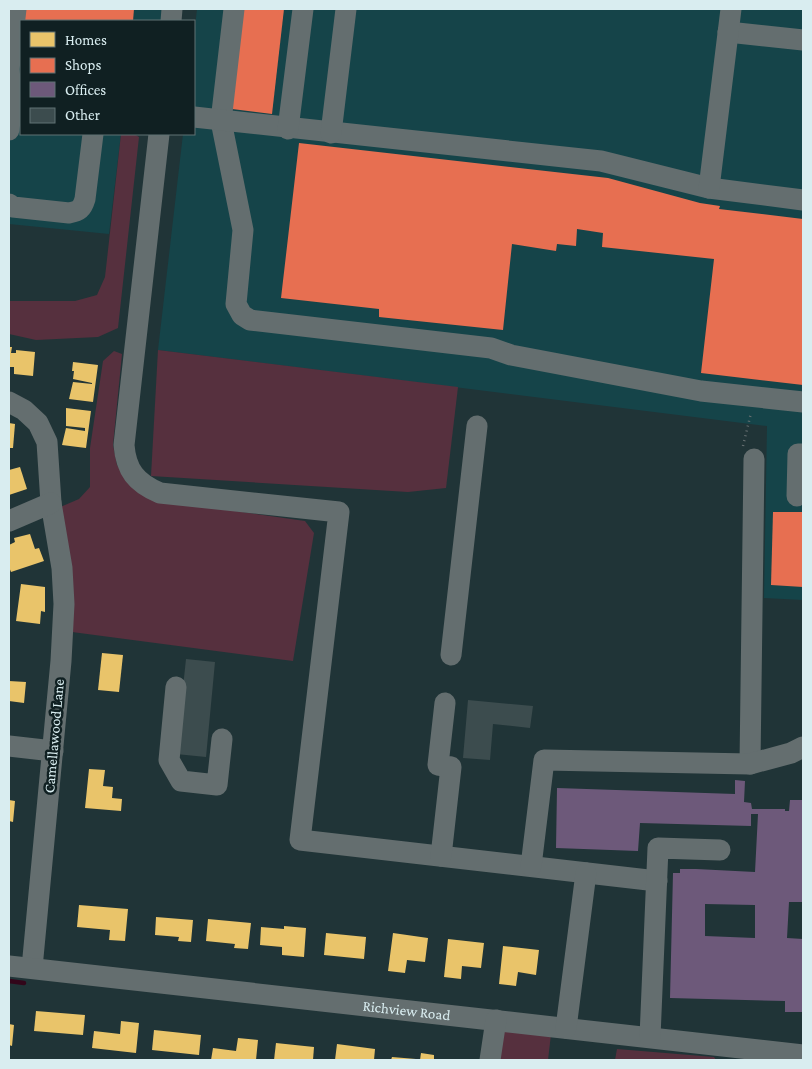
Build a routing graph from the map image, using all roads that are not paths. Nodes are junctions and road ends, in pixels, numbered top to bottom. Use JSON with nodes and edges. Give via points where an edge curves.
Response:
{"nodes":[{"id":1,"x":16,"y":9,"type":"edge"},
{"id":2,"x":234,"y":9,"type":"edge"},
{"id":3,"x":303,"y":9,"type":"edge"},
{"id":4,"x":346,"y":9,"type":"edge"},
{"id":5,"x":731,"y":9,"type":"edge"},
{"id":6,"x":728,"y":32,"type":"junction"},
{"id":7,"x":803,"y":40,"type":"edge"},
{"id":8,"x":17,"y":103,"type":"edge"},
{"id":9,"x":195,"y":118,"type":"edge"},
{"id":10,"x":221,"y":121,"type":"junction"},
{"id":11,"x":288,"y":129,"type":"junction"},
{"id":12,"x":9,"y":130,"type":"edge"},
{"id":13,"x":331,"y":133,"type":"junction"},
{"id":14,"x":93,"y":135,"type":"edge"},
{"id":15,"x":159,"y":135,"type":"edge"},
{"id":16,"x":709,"y":188,"type":"junction"},
{"id":17,"x":803,"y":200,"type":"edge"},
{"id":18,"x":9,"y":204,"type":"edge"},
{"id":19,"x":9,"y":402,"type":"edge"},
{"id":20,"x":803,"y":402,"type":"edge"},
{"id":21,"x":477,"y":426,"type":"dead end"},
{"id":22,"x":803,"y":454,"type":"edge"},
{"id":23,"x":748,"y":455,"type":"road end"},
{"id":24,"x":797,"y":496,"type":"dead end"},
{"id":25,"x":51,"y":503,"type":"junction"},
{"id":26,"x":9,"y":521,"type":"edge"},
{"id":27,"x":451,"y":656,"type":"dead end"},
{"id":28,"x":176,"y":687,"type":"dead end"},
{"id":29,"x":445,"y":703,"type":"dead end"},
{"id":30,"x":222,"y":740,"type":"dead end"},
{"id":31,"x":9,"y":746,"type":"edge"},
{"id":32,"x":803,"y":747,"type":"edge"},
{"id":33,"x":52,"y":751,"type":"junction"},
{"id":34,"x":750,"y":764,"type":"junction"},
{"id":35,"x":720,"y":850,"type":"dead end"},
{"id":36,"x":441,"y":856,"type":"junction"},
{"id":37,"x":531,"y":866,"type":"junction"},
{"id":38,"x":586,"y":873,"type":"junction"},
{"id":39,"x":657,"y":881,"type":"junction"},
{"id":40,"x":9,"y":966,"type":"edge"},
{"id":41,"x":32,"y":968,"type":"junction"},
{"id":42,"x":496,"y":1020,"type":"junction"},
{"id":43,"x":566,"y":1028,"type":"junction"},
{"id":44,"x":650,"y":1037,"type":"junction"},
{"id":45,"x":736,"y":1054,"type":"edge"},
{"id":46,"x":803,"y":1054,"type":"edge"},
{"id":47,"x":490,"y":1060,"type":"edge"}],
"edges":[{"from":1,"to":8,"type":"street","via":[[9,70]]},
{"from":2,"to":10,"type":"street"},
{"from":3,"to":11,"type":"street"},
{"from":4,"to":13,"type":"street"},
{"from":5,"to":6,"type":"street"},
{"from":6,"to":7,"type":"street"},
{"from":6,"to":16,"type":"street"},
{"from":8,"to":12,"type":"street"},
{"from":9,"to":10,"type":"street"},
{"from":10,"to":11,"type":"street"},
{"from":10,"to":20,"type":"street","via":[[244,230],[236,304],[242,315],[250,320],[491,348],[511,355],[701,391]]},
{"from":11,"to":13,"type":"street"},
{"from":13,"to":16,"type":"street","via":[[601,161]]},
{"from":14,"to":18,"type":"street","via":[[83,208],[69,213],[13,208]]},
{"from":15,"to":36,"type":"street","via":[[124,445],[130,470],[147,487],[160,493],[339,512],[300,840]]},
{"from":16,"to":17,"type":"street"},
{"from":19,"to":25,"type":"street","name":"Camellawood Lane","via":[[38,423],[47,442]]},
{"from":21,"to":27,"type":"street"},
{"from":22,"to":24,"type":"street","via":[[798,454]]},
{"from":23,"to":34,"type":"street"},
{"from":25,"to":26,"type":"street"},
{"from":25,"to":33,"type":"street","name":"Camellawood Lane","via":[[62,568],[64,604]]},
{"from":28,"to":30,"type":"street","via":[[168,760],[181,781],[217,786]]},
{"from":29,"to":36,"type":"street","via":[[438,765],[451,767]]},
{"from":31,"to":33,"type":"street"},
{"from":32,"to":34,"type":"street"},
{"from":33,"to":41,"type":"street","name":"Camellawood Lane"},
{"from":34,"to":37,"type":"street","via":[[544,760]]},
{"from":35,"to":39,"type":"street","via":[[658,848]]},
{"from":36,"to":37,"type":"street"},
{"from":37,"to":38,"type":"street"},
{"from":38,"to":39,"type":"street"},
{"from":38,"to":43,"type":"street"},
{"from":39,"to":44,"type":"street"},
{"from":40,"to":41,"type":"street","name":"Richview Road"},
{"from":41,"to":42,"type":"street","name":"Richview Road"},
{"from":42,"to":43,"type":"street","name":"Richview Road"},
{"from":42,"to":47,"type":"street"},
{"from":43,"to":44,"type":"street","name":"Richview Road"},
{"from":44,"to":45,"type":"street","name":"Richview Road"},
{"from":45,"to":46,"type":"street","name":"Richview Road"}]}
